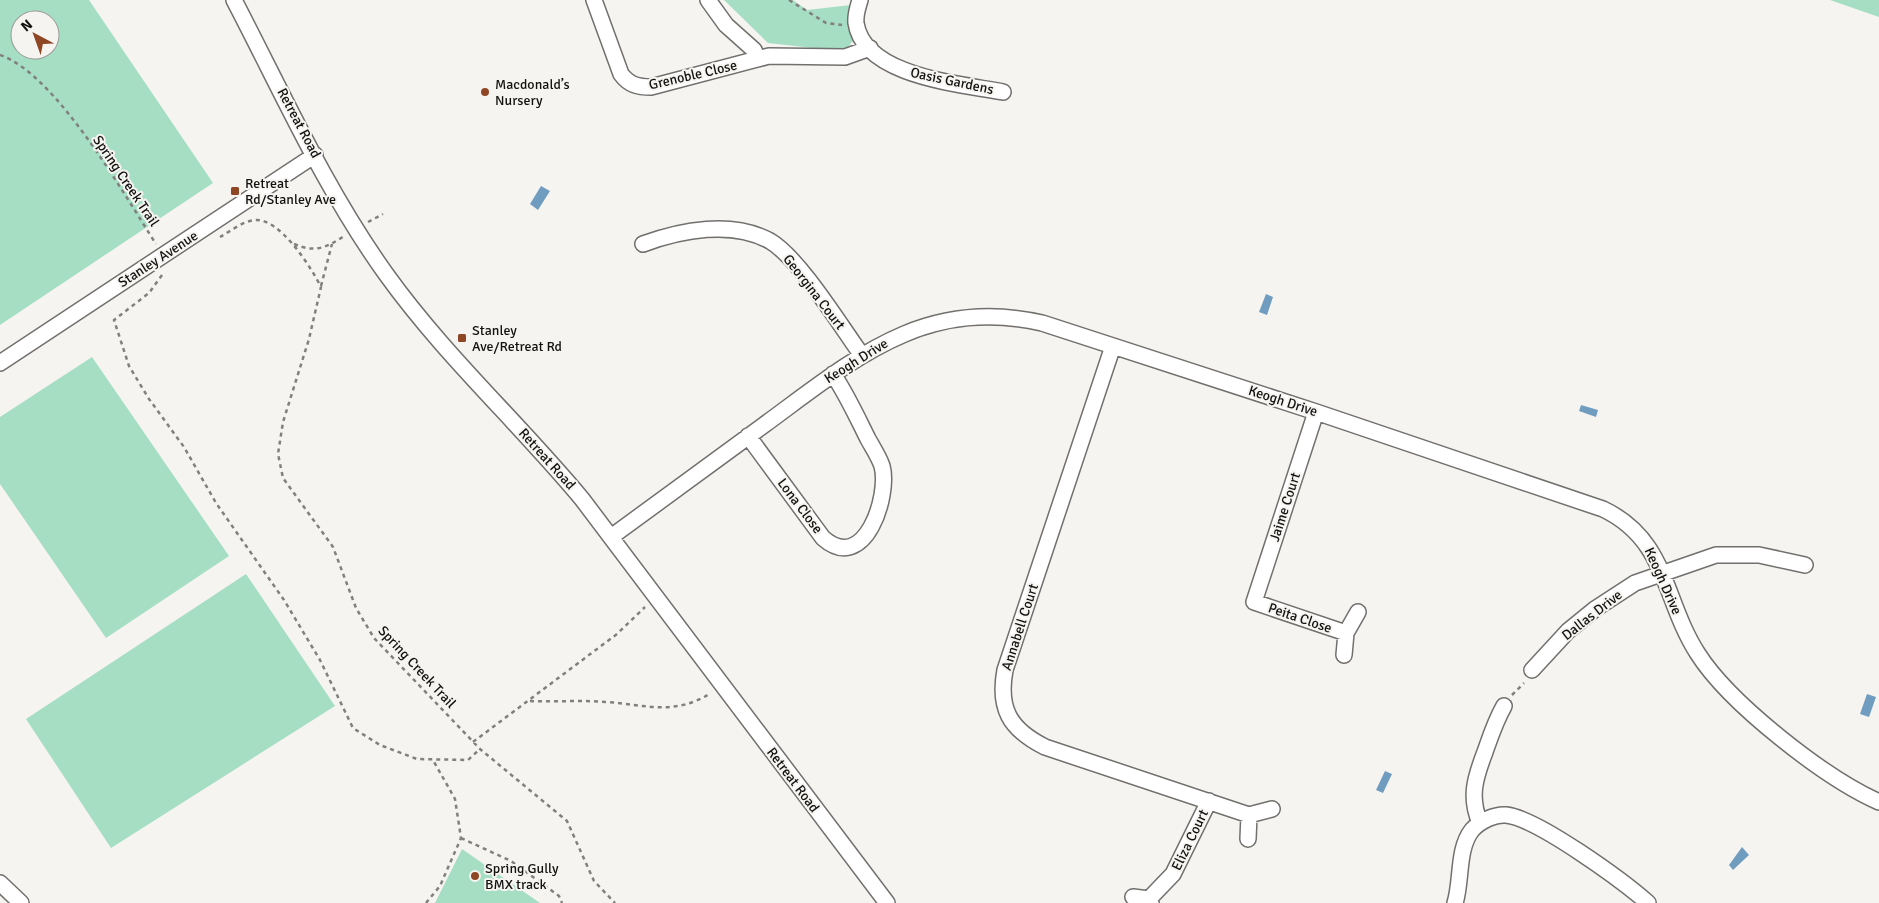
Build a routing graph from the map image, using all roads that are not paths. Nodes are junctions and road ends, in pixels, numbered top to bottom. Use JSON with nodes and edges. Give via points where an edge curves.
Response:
{"nodes":[{"id":1,"x":234,"y":0,"type":"edge"},
{"id":2,"x":594,"y":0,"type":"edge"},
{"id":3,"x":708,"y":0,"type":"edge"},
{"id":4,"x":860,"y":0,"type":"edge"},
{"id":5,"x":870,"y":48,"type":"junction"},
{"id":6,"x":758,"y":59,"type":"junction"},
{"id":7,"x":1003,"y":92,"type":"dead end"},
{"id":8,"x":315,"y":155,"type":"junction"},
{"id":9,"x":643,"y":244,"type":"dead end"},
{"id":10,"x":1113,"y":346,"type":"junction"},
{"id":11,"x":861,"y":354,"type":"junction"},
{"id":12,"x":0,"y":363,"type":"edge"},
{"id":13,"x":833,"y":374,"type":"junction"},
{"id":14,"x":1316,"y":412,"type":"junction"},
{"id":15,"x":748,"y":436,"type":"junction"},
{"id":16,"x":611,"y":537,"type":"junction"},
{"id":17,"x":1804,"y":565,"type":"dead end"},
{"id":18,"x":1662,"y":574,"type":"junction"},
{"id":19,"x":1254,"y":602,"type":"joint"},
{"id":20,"x":1358,"y":612,"type":"dead end"},
{"id":21,"x":1346,"y":634,"type":"junction"},
{"id":22,"x":1344,"y":655,"type":"dead end"},
{"id":23,"x":1533,"y":671,"type":"road end"},
{"id":24,"x":1504,"y":706,"type":"road end"},
{"id":25,"x":1209,"y":801,"type":"junction"},
{"id":26,"x":1879,"y":802,"type":"edge"},
{"id":27,"x":1272,"y":809,"type":"dead end"},
{"id":28,"x":1249,"y":815,"type":"junction"},
{"id":29,"x":1480,"y":823,"type":"junction"},
{"id":30,"x":1248,"y":839,"type":"dead end"},
{"id":31,"x":0,"y":883,"type":"edge"},
{"id":32,"x":1133,"y":897,"type":"dead end"},
{"id":33,"x":1150,"y":901,"type":"edge"},
{"id":34,"x":21,"y":903,"type":"edge"},
{"id":35,"x":887,"y":903,"type":"edge"},
{"id":36,"x":1455,"y":903,"type":"edge"},
{"id":37,"x":1648,"y":903,"type":"edge"}],
"edges":[{"from":1,"to":8,"type":"street","name":"Retreat Road"},
{"from":2,"to":6,"type":"street","name":"Grenoble Close","via":[[621,74],[633,85],[651,86]]},
{"from":3,"to":6,"type":"street","name":"Grenoble Close","via":[[726,25],[754,50]]},
{"from":4,"to":5,"type":"street","name":"Oasis Gardens","via":[[856,22],[858,31]]},
{"from":5,"to":6,"type":"street","name":"Grenoble Close","via":[[845,57],[780,55]]},
{"from":5,"to":7,"type":"street","name":"Oasis Gardens","via":[[906,72]]},
{"from":8,"to":12,"type":"street","name":"Stanley Avenue","via":[[168,261]]},
{"from":8,"to":16,"type":"street","name":"Retreat Road","via":[[356,228],[392,282],[439,342],[547,458]]},
{"from":9,"to":11,"type":"street","name":"Georgina Court","via":[[685,232],[709,230],[735,230],[770,242],[791,259]]},
{"from":10,"to":11,"type":"street","name":"Keogh Drive","via":[[1042,323],[989,316],[932,324]]},
{"from":10,"to":14,"type":"street","name":"Keogh Drive"},
{"from":10,"to":25,"type":"street","name":"Annabell Court","via":[[1005,670],[1002,701],[1013,723],[1023,734],[1045,747]]},
{"from":11,"to":13,"type":"street","name":"Keogh Drive"},
{"from":13,"to":15,"type":"street","name":"Keogh Drive"},
{"from":13,"to":15,"type":"street","name":"Lona Close","via":[[851,402],[884,478],[870,530],[857,545],[840,549],[824,538]]},
{"from":14,"to":18,"type":"street","name":"Keogh Drive","via":[[1603,509],[1631,526],[1650,549]]},
{"from":14,"to":19,"type":"street","name":"Jaime Court"},
{"from":15,"to":16,"type":"street","name":"Keogh Drive"},
{"from":16,"to":35,"type":"street","name":"Retreat Road"},
{"from":17,"to":18,"type":"street","name":"Dallas Drive","via":[[1759,554],[1716,555]]},
{"from":18,"to":23,"type":"street","name":"Dallas Drive","via":[[1635,583],[1595,610],[1568,631]]},
{"from":18,"to":26,"type":"street","name":"Keogh Drive","via":[[1697,653],[1726,689],[1812,762]]},
{"from":19,"to":21,"type":"street","name":"Peita Close"},
{"from":20,"to":21,"type":"street","name":"Peita Close"},
{"from":21,"to":22,"type":"street","name":"Peita Close"},
{"from":24,"to":29,"type":"street","via":[[1490,731],[1473,787]]},
{"from":25,"to":28,"type":"street","name":"Annabell Court"},
{"from":25,"to":33,"type":"street","name":"Eliza Court","via":[[1173,874]]},
{"from":27,"to":28,"type":"street"},
{"from":28,"to":30,"type":"street"},
{"from":29,"to":36,"type":"street","via":[[1465,846]]},
{"from":29,"to":37,"type":"street","via":[[1506,815],[1530,824],[1572,847]]},
{"from":31,"to":34,"type":"street"},
{"from":32,"to":33,"type":"street","name":"Eliza Court"}]}
